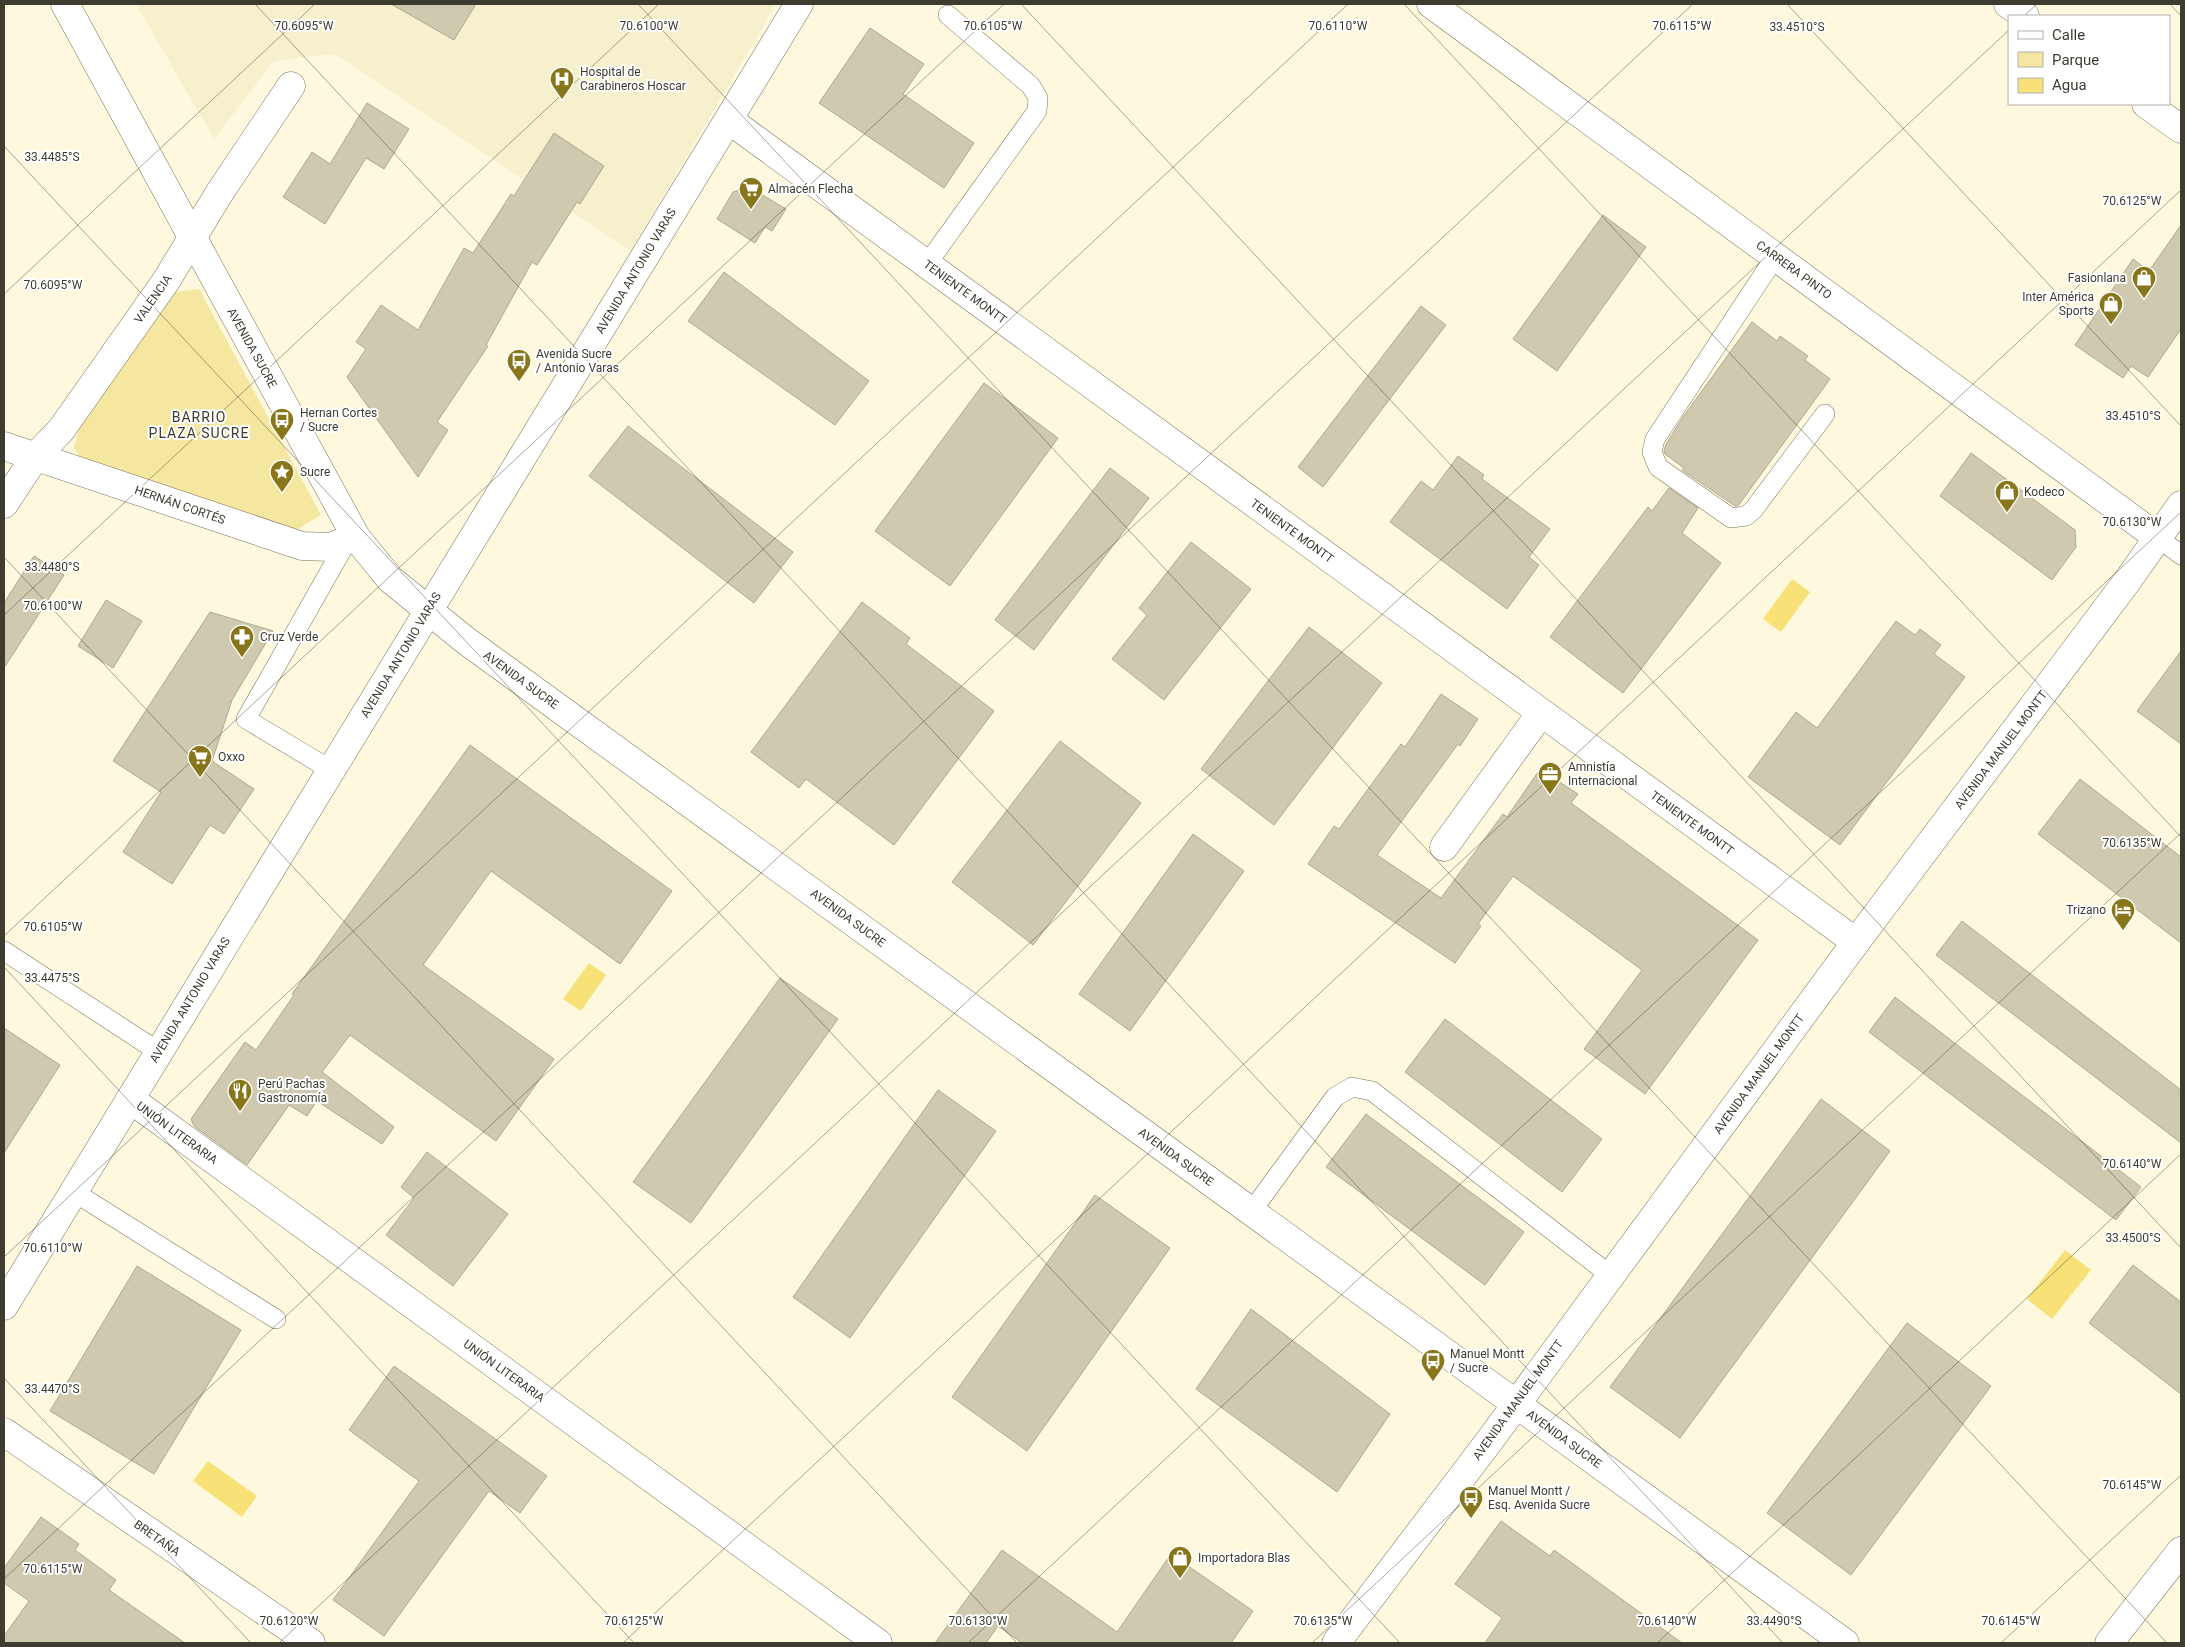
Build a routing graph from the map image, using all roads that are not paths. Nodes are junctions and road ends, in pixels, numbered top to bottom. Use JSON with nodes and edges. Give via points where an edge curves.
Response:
{"nodes":[{"id":1,"x":65,"y":4,"type":"edge"},
{"id":2,"x":800,"y":4,"type":"edge"},
{"id":3,"x":1431,"y":4,"type":"edge"},
{"id":4,"x":2008,"y":4,"type":"edge"},
{"id":5,"x":948,"y":15,"type":"dead end"},
{"id":6,"x":2024,"y":15,"type":"edge"},
{"id":7,"x":291,"y":86,"type":"dead end"},
{"id":8,"x":2147,"y":105,"type":"edge"},
{"id":9,"x":729,"y":120,"type":"junction"},
{"id":10,"x":2181,"y":129,"type":"edge"},
{"id":11,"x":192,"y":237,"type":"junction"},
{"id":12,"x":1775,"y":257,"type":"junction"},
{"id":13,"x":927,"y":264,"type":"junction"},
{"id":14,"x":1825,"y":414,"type":"dead end"},
{"id":15,"x":4,"y":446,"type":"edge"},
{"id":16,"x":35,"y":457,"type":"junction"},
{"id":17,"x":4,"y":504,"type":"edge"},
{"id":18,"x":2181,"y":505,"type":"edge"},
{"id":19,"x":2157,"y":537,"type":"junction"},
{"id":20,"x":352,"y":539,"type":"junction"},
{"id":21,"x":2181,"y":555,"type":"edge"},
{"id":22,"x":428,"y":611,"type":"junction"},
{"id":23,"x":1542,"y":712,"type":"junction"},
{"id":24,"x":331,"y":770,"type":"junction"},
{"id":25,"x":1444,"y":848,"type":"dead end"},
{"id":26,"x":1856,"y":942,"type":"junction"},
{"id":27,"x":4,"y":951,"type":"edge"},
{"id":28,"x":159,"y":1052,"type":"junction"},
{"id":29,"x":130,"y":1099,"type":"junction"},
{"id":30,"x":74,"y":1192,"type":"junction"},
{"id":31,"x":1252,"y":1212,"type":"junction"},
{"id":32,"x":1610,"y":1275,"type":"junction"},
{"id":33,"x":4,"y":1306,"type":"edge"},
{"id":34,"x":276,"y":1319,"type":"dead end"},
{"id":35,"x":1516,"y":1404,"type":"junction"},
{"id":36,"x":4,"y":1432,"type":"edge"},
{"id":37,"x":2181,"y":1551,"type":"edge"},
{"id":38,"x":311,"y":1643,"type":"edge"},
{"id":39,"x":878,"y":1643,"type":"edge"},
{"id":40,"x":1336,"y":1643,"type":"edge"},
{"id":41,"x":1845,"y":1643,"type":"edge"},
{"id":42,"x":2109,"y":1643,"type":"edge"}],
"edges":[{"from":1,"to":11,"type":"street","name":"AVENIDA SUCRE"},
{"from":2,"to":9,"type":"street","name":"AVENIDA ANTONIO VARAS"},
{"from":3,"to":12,"type":"street","name":"CARRERA PINTO"},
{"from":4,"to":6,"type":"street"},
{"from":5,"to":13,"type":"lane","via":[[1032,86],[1038,98],[1037,111]]},
{"from":7,"to":11,"type":"street","name":"VALENCIA"},
{"from":8,"to":10,"type":"street"},
{"from":9,"to":13,"type":"street","name":"TENIENTE MONTT"},
{"from":9,"to":22,"type":"street","name":"AVENIDA ANTONIO VARAS"},
{"from":11,"to":16,"type":"street","name":"VALENCIA","via":[[166,280],[61,430]]},
{"from":11,"to":20,"type":"street","name":"AVENIDA SUCRE"},
{"from":12,"to":14,"type":"lane","via":[[1655,439],[1652,452],[1658,467],[1731,518],[1746,516],[1754,510]]},
{"from":12,"to":19,"type":"street","name":"CARRERA PINTO"},
{"from":13,"to":23,"type":"street","name":"TENIENTE MONTT"},
{"from":15,"to":16,"type":"street","name":"HERNÁN CORTÉS"},
{"from":16,"to":17,"type":"street","name":"VALENCIA"},
{"from":16,"to":20,"type":"street","name":"HERNÁN CORTÉS","via":[[302,546],[330,547]]},
{"from":18,"to":19,"type":"street","name":"AVENIDA MANUEL MONTT"},
{"from":19,"to":21,"type":"lane"},
{"from":19,"to":26,"type":"street","name":"AVENIDA MANUEL MONTT"},
{"from":20,"to":22,"type":"street","name":"AVENIDA SUCRE","via":[[390,579]]},
{"from":20,"to":24,"type":"lane","via":[[246,719]]},
{"from":22,"to":24,"type":"street","name":"AVENIDA ANTONIO VARAS"},
{"from":22,"to":31,"type":"street","name":"AVENIDA SUCRE"},
{"from":23,"to":25,"type":"street"},
{"from":23,"to":26,"type":"street","name":"TENIENTE MONTT"},
{"from":24,"to":28,"type":"street","name":"AVENIDA ANTONIO VARAS"},
{"from":26,"to":32,"type":"street","name":"AVENIDA MANUEL MONTT"},
{"from":27,"to":28,"type":"lane"},
{"from":28,"to":29,"type":"street","name":"AVENIDA ANTONIO VARAS"},
{"from":29,"to":30,"type":"street","name":"AVENIDA ANTONIO VARAS"},
{"from":29,"to":39,"type":"street","name":"UNIÓN LITERARIA"},
{"from":30,"to":33,"type":"street","name":"AVENIDA ANTONIO VARAS"},
{"from":30,"to":34,"type":"lane"},
{"from":31,"to":32,"type":"lane","via":[[1335,1097],[1352,1087],[1372,1091]]},
{"from":31,"to":35,"type":"street","name":"AVENIDA SUCRE"},
{"from":32,"to":35,"type":"street","name":"AVENIDA MANUEL MONTT"},
{"from":35,"to":40,"type":"street","name":"AVENIDA MANUEL MONTT"},
{"from":35,"to":41,"type":"street","name":"AVENIDA SUCRE"},
{"from":36,"to":38,"type":"street","name":"BRETAÑA"},
{"from":37,"to":42,"type":"street"}]}
